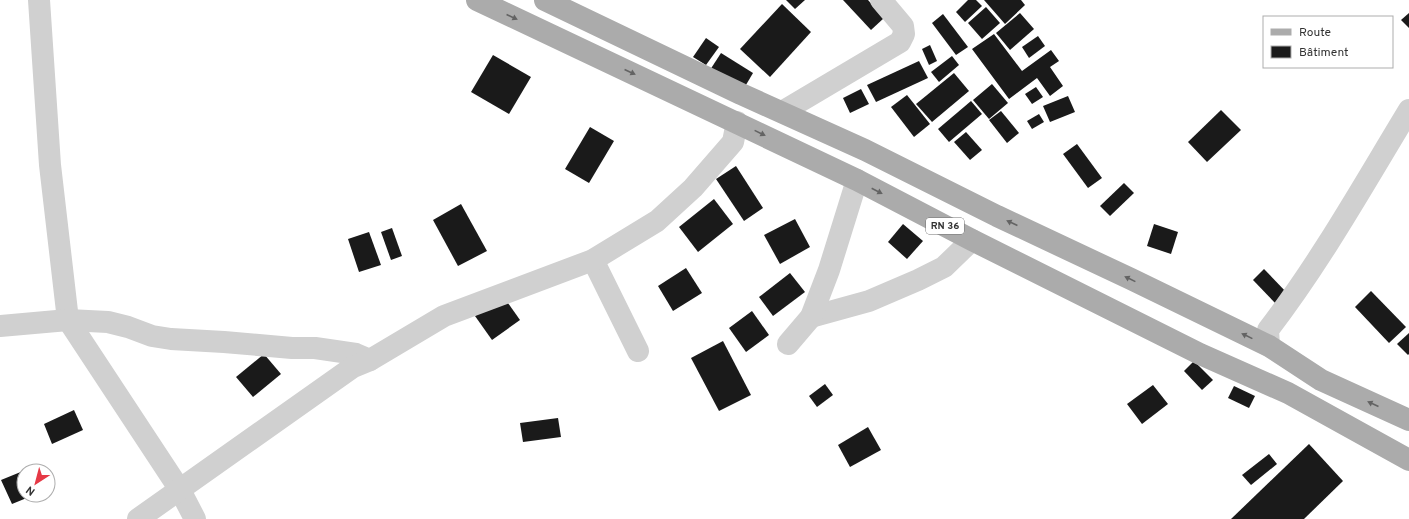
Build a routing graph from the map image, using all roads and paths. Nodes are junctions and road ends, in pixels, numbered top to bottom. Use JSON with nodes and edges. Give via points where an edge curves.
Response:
{"nodes":[{"id":1,"x":39,"y":0,"type":"edge"},
{"id":2,"x":477,"y":0,"type":"edge"},
{"id":3,"x":545,"y":0,"type":"edge"},
{"id":4,"x":881,"y":0,"type":"edge"},
{"id":5,"x":1409,"y":110,"type":"edge"},
{"id":6,"x":782,"y":112,"type":"junction"},
{"id":7,"x":737,"y":122,"type":"junction"},
{"id":8,"x":856,"y":180,"type":"junction"},
{"id":9,"x":972,"y":240,"type":"junction"},
{"id":10,"x":593,"y":260,"type":"junction"},
{"id":11,"x":811,"y":317,"type":"junction"},
{"id":12,"x":68,"y":320,"type":"junction"},
{"id":13,"x":0,"y":326,"type":"edge"},
{"id":14,"x":788,"y":344,"type":"dead end"},
{"id":15,"x":1268,"y":346,"type":"junction"},
{"id":16,"x":638,"y":351,"type":"dead end"},
{"id":17,"x":370,"y":360,"type":"junction"},
{"id":18,"x":1409,"y":420,"type":"edge"},
{"id":19,"x":1409,"y":460,"type":"edge"},
{"id":20,"x":180,"y":490,"type":"junction"},
{"id":21,"x":138,"y":519,"type":"edge"},
{"id":22,"x":195,"y":519,"type":"edge"}],
"edges":[{"from":1,"to":12,"type":"street","via":[[50,165]]},
{"from":2,"to":7,"type":"main road","number":"RN 36","one_way":true},
{"from":3,"to":6,"type":"main road"},
{"from":4,"to":6,"type":"street","via":[[903,26],[904,34],[900,42]]},
{"from":5,"to":15,"type":"street","via":[[1325,248],[1268,330]]},
{"from":15,"to":6,"type":"main road","one_way":true},
{"from":7,"to":8,"type":"main road","number":"RN 36","one_way":true},
{"from":7,"to":10,"type":"street","via":[[733,142],[693,188],[657,221]]},
{"from":8,"to":9,"type":"main road","number":"RN 36","one_way":true},
{"from":8,"to":11,"type":"street","via":[[829,270]]},
{"from":9,"to":11,"type":"street","via":[[944,267],[918,280],[869,300]]},
{"from":9,"to":19,"type":"main road","number":"RN 36","via":[[1200,354],[1288,393]]},
{"from":10,"to":16,"type":"street"},
{"from":10,"to":17,"type":"street","via":[[444,316]]},
{"from":11,"to":14,"type":"street"},
{"from":12,"to":13,"type":"street"},
{"from":12,"to":17,"type":"street","via":[[108,322],[152,336],[171,339],[315,348],[356,354]]},
{"from":12,"to":20,"type":"street"},
{"from":18,"to":15,"type":"main road","one_way":true,"via":[[1321,380]]},
{"from":17,"to":20,"type":"street","via":[[353,367]]},
{"from":20,"to":21,"type":"street"},
{"from":20,"to":22,"type":"street"}]}
